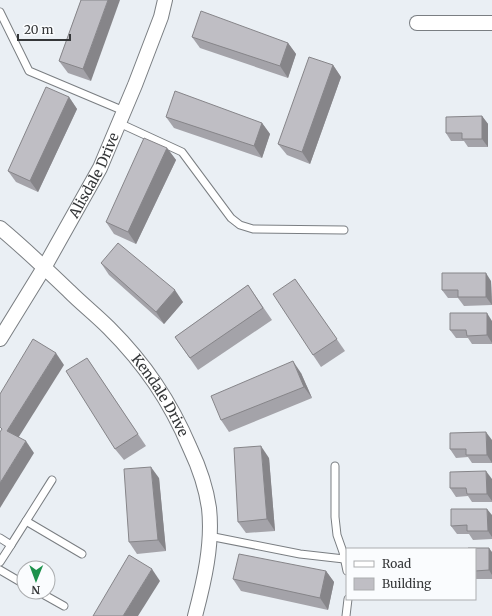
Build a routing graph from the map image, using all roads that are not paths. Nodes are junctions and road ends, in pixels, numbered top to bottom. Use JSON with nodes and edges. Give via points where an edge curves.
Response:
{"nodes":[{"id":1,"x":165,"y":0,"type":"edge"},
{"id":2,"x":0,"y":12,"type":"edge"},
{"id":3,"x":492,"y":22,"type":"edge"},
{"id":4,"x":417,"y":23,"type":"dead end"},
{"id":5,"x":122,"y":117,"type":"junction"},
{"id":6,"x":0,"y":228,"type":"edge"},
{"id":7,"x":344,"y":230,"type":"dead end"},
{"id":8,"x":45,"y":266,"type":"junction"},
{"id":9,"x":0,"y":339,"type":"edge"},
{"id":10,"x":335,"y":466,"type":"dead end"},
{"id":11,"x":52,"y":480,"type":"dead end"},
{"id":12,"x":26,"y":521,"type":"junction"},
{"id":13,"x":209,"y":536,"type":"junction"},
{"id":14,"x":0,"y":538,"type":"edge"},
{"id":15,"x":11,"y":545,"type":"junction"},
{"id":16,"x":82,"y":554,"type":"dead end"},
{"id":17,"x":344,"y":559,"type":"junction"},
{"id":18,"x":0,"y":562,"type":"edge"},
{"id":19,"x":346,"y":567,"type":"edge"},
{"id":20,"x":0,"y":570,"type":"edge"},
{"id":21,"x":16,"y":579,"type":"edge"},
{"id":22,"x":53,"y":600,"type":"edge"},
{"id":23,"x":348,"y":600,"type":"edge"},
{"id":24,"x":64,"y":606,"type":"dead end"},
{"id":25,"x":195,"y":616,"type":"edge"},
{"id":26,"x":346,"y":616,"type":"edge"}],
"edges":[{"from":1,"to":5,"type":"street","name":"Alisdale Drive","via":[[161,17]]},
{"from":2,"to":5,"type":"lane","via":[[29,71]]},
{"from":3,"to":4,"type":"street"},
{"from":5,"to":7,"type":"lane","via":[[182,152],[231,218],[240,225],[253,229]]},
{"from":5,"to":8,"type":"street","name":"Alisdale Drive","via":[[100,168]]},
{"from":6,"to":8,"type":"street","name":"Kendale Drive"},
{"from":8,"to":9,"type":"street","name":"Alisdale Drive"},
{"from":8,"to":13,"type":"street","name":"Kendale Drive","via":[[109,328],[162,392],[177,418],[205,487],[209,508]]},
{"from":10,"to":17,"type":"lane","via":[[335,516]]},
{"from":11,"to":12,"type":"lane"},
{"from":12,"to":15,"type":"lane"},
{"from":12,"to":16,"type":"lane"},
{"from":13,"to":17,"type":"lane","via":[[300,554]]},
{"from":13,"to":25,"type":"street","name":"Kendale Drive","via":[[205,575]]},
{"from":14,"to":15,"type":"lane"},
{"from":15,"to":18,"type":"lane"},
{"from":17,"to":19,"type":"lane"},
{"from":20,"to":21,"type":"lane"},
{"from":22,"to":24,"type":"lane"},
{"from":23,"to":26,"type":"lane"}]}
